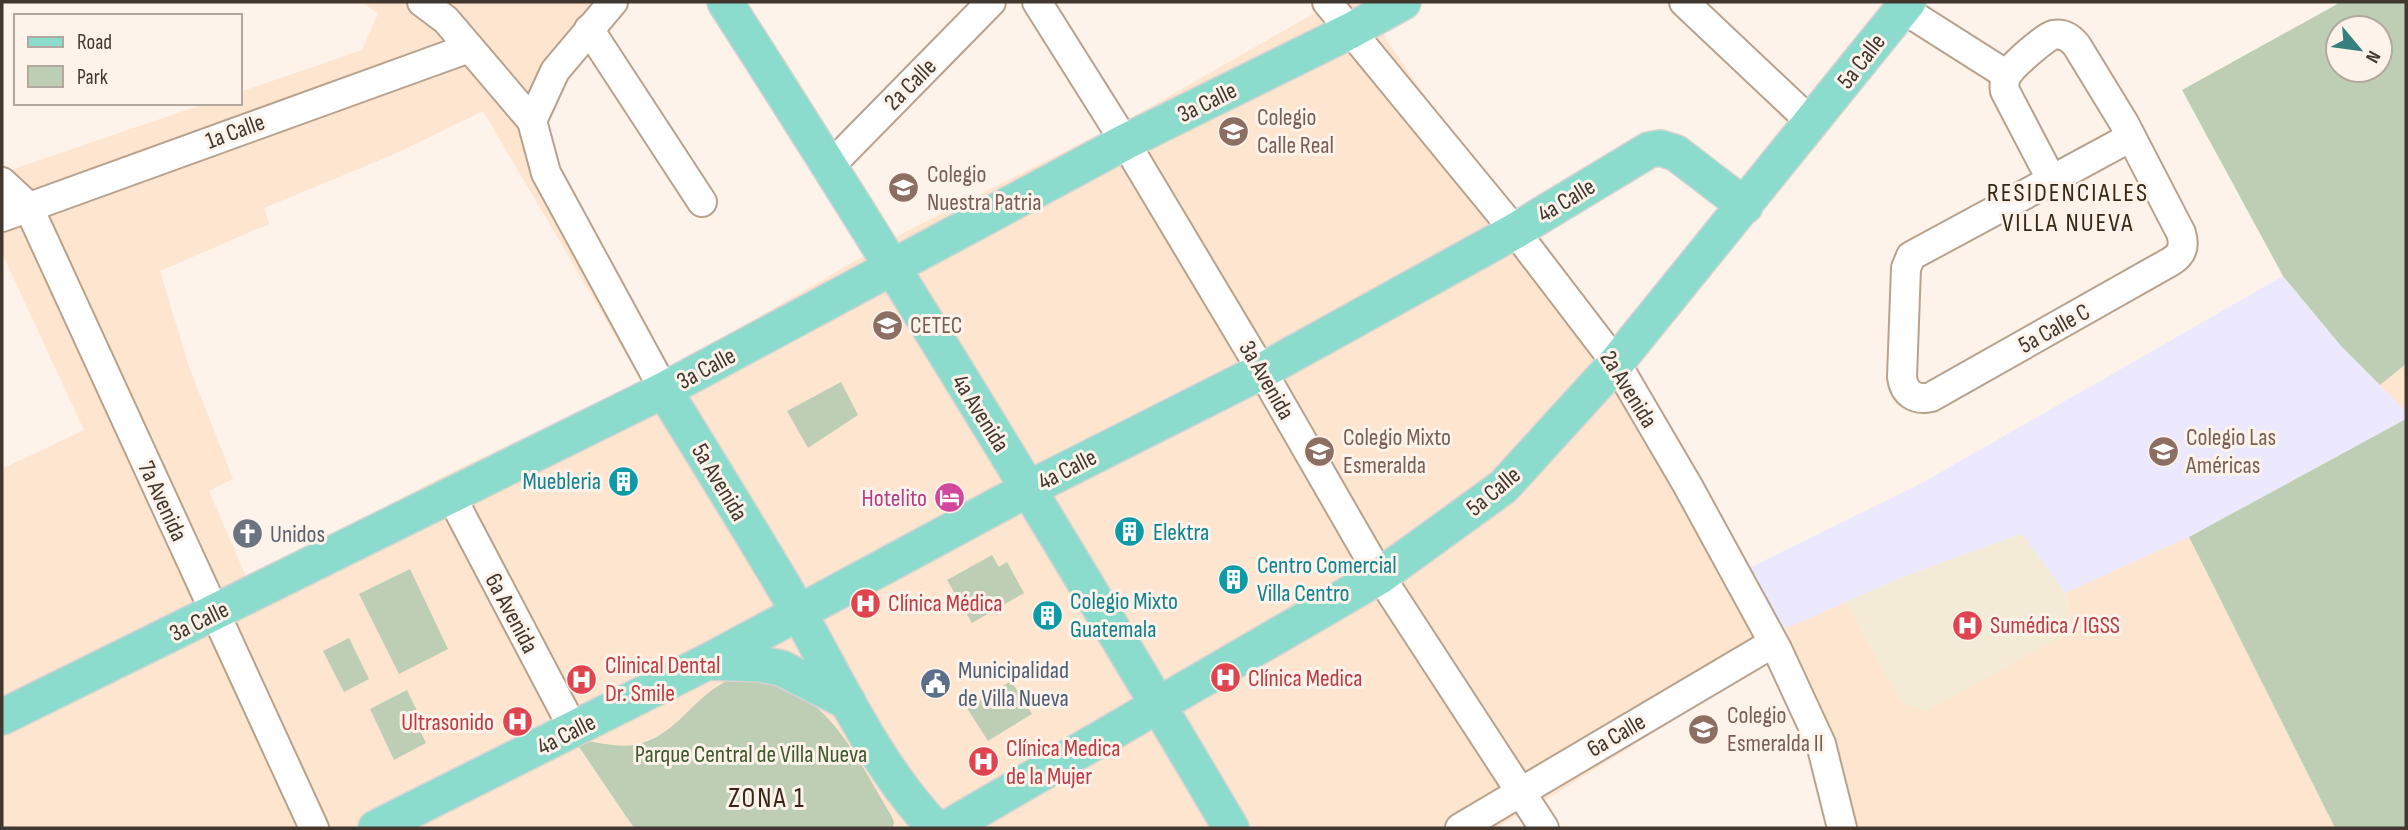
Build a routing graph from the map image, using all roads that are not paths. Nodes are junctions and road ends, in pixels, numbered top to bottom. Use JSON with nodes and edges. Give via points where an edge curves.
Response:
{"nodes":[{"id":1,"x":422,"y":2,"type":"edge"},
{"id":2,"x":613,"y":2,"type":"edge"},
{"id":3,"x":724,"y":2,"type":"edge"},
{"id":4,"x":991,"y":2,"type":"edge"},
{"id":5,"x":1037,"y":2,"type":"edge"},
{"id":6,"x":1327,"y":2,"type":"edge"},
{"id":7,"x":1402,"y":2,"type":"edge"},
{"id":8,"x":1684,"y":2,"type":"edge"},
{"id":9,"x":1905,"y":5,"type":"edge"},
{"id":10,"x":589,"y":29,"type":"junction"},
{"id":11,"x":1350,"y":31,"type":"junction"},
{"id":12,"x":469,"y":48,"type":"junction"},
{"id":13,"x":2007,"y":75,"type":"junction"},
{"id":14,"x":532,"y":121,"type":"junction"},
{"id":15,"x":1812,"y":123,"type":"junction"},
{"id":16,"x":2127,"y":129,"type":"junction"},
{"id":17,"x":1125,"y":142,"type":"junction"},
{"id":18,"x":830,"y":166,"type":"junction"},
{"id":19,"x":2051,"y":179,"type":"junction"},
{"id":20,"x":2,"y":181,"type":"edge"},
{"id":21,"x":702,"y":202,"type":"dead end"},
{"id":22,"x":28,"y":206,"type":"junction"},
{"id":23,"x":1745,"y":206,"type":"junction"},
{"id":24,"x":2,"y":217,"type":"edge"},
{"id":25,"x":1515,"y":231,"type":"junction"},
{"id":26,"x":892,"y":269,"type":"junction"},
{"id":27,"x":1616,"y":363,"type":"junction"},
{"id":28,"x":1262,"y":371,"type":"junction"},
{"id":29,"x":664,"y":390,"type":"junction"},
{"id":30,"x":1028,"y":489,"type":"junction"},
{"id":31,"x":451,"y":496,"type":"junction"},
{"id":32,"x":1380,"y":576,"type":"junction"},
{"id":33,"x":798,"y":612,"type":"junction"},
{"id":34,"x":214,"y":614,"type":"junction"},
{"id":35,"x":1773,"y":643,"type":"junction"},
{"id":36,"x":707,"y":662,"type":"junction"},
{"id":37,"x":848,"y":702,"type":"junction"},
{"id":38,"x":1158,"y":704,"type":"junction"},
{"id":39,"x":2,"y":718,"type":"edge"},
{"id":40,"x":574,"y":730,"type":"junction"},
{"id":41,"x":1521,"y":791,"type":"junction"},
{"id":42,"x":314,"y":828,"type":"edge"},
{"id":43,"x":376,"y":828,"type":"edge"},
{"id":44,"x":935,"y":828,"type":"edge"},
{"id":45,"x":947,"y":828,"type":"edge"},
{"id":46,"x":1231,"y":828,"type":"edge"},
{"id":47,"x":1460,"y":828,"type":"edge"},
{"id":48,"x":1544,"y":828,"type":"edge"},
{"id":49,"x":1842,"y":828,"type":"edge"}],
"edges":[{"from":1,"to":12,"type":"street","name":"5a Avenida","via":[[446,20]]},
{"from":2,"to":10,"type":"street"},
{"from":3,"to":18,"type":"main road","name":"4a Avenida"},
{"from":4,"to":18,"type":"street","name":"2a Calle"},
{"from":5,"to":17,"type":"street","name":"3a Avenida"},
{"from":6,"to":11,"type":"street","name":"2a Avenida"},
{"from":7,"to":11,"type":"main road","name":"3a Calle"},
{"from":8,"to":15,"type":"street"},
{"from":9,"to":13,"type":"street"},
{"from":9,"to":15,"type":"main road","name":"5a Calle"},
{"from":10,"to":14,"type":"street","via":[[555,71]]},
{"from":10,"to":21,"type":"street"},
{"from":11,"to":17,"type":"main road","name":"3a Calle"},
{"from":11,"to":25,"type":"street","name":"2a Avenida"},
{"from":12,"to":14,"type":"street","name":"5a Avenida"},
{"from":12,"to":22,"type":"street","name":"1a Calle"},
{"from":13,"to":16,"type":"street","via":[[2047,38],[2067,37]]},
{"from":13,"to":19,"type":"street","via":[[2005,91]]},
{"from":14,"to":29,"type":"street","name":"5a Avenida","via":[[546,173]]},
{"from":15,"to":23,"type":"main road","name":"5a Calle"},
{"from":16,"to":19,"type":"street"},
{"from":16,"to":19,"type":"street","name":"5a Calle C","via":[[2181,233],[2183,247],[2176,259],[1931,397],[1917,398],[1906,390],[1902,377],[1906,268],[1911,256]]},
{"from":17,"to":26,"type":"main road","name":"3a Calle"},
{"from":17,"to":28,"type":"street","name":"3a Avenida"},
{"from":18,"to":26,"type":"main road","name":"4a Avenida"},
{"from":20,"to":22,"type":"street","name":"7a Avenida"},
{"from":22,"to":24,"type":"street","name":"1a Calle"},
{"from":22,"to":34,"type":"street","name":"7a Avenida"},
{"from":23,"to":25,"type":"main road","name":"4a Calle","via":[[1676,153],[1655,148]]},
{"from":23,"to":27,"type":"main road","name":"5a Calle"},
{"from":25,"to":27,"type":"street","name":"2a Avenida"},
{"from":25,"to":28,"type":"main road","name":"4a Calle"},
{"from":26,"to":29,"type":"main road","name":"3a Calle"},
{"from":26,"to":30,"type":"main road","name":"4a Avenida"},
{"from":27,"to":32,"type":"main road","name":"5a Calle","via":[[1503,487]]},
{"from":27,"to":35,"type":"street","name":"2a Avenida"},
{"from":28,"to":30,"type":"main road","name":"4a Calle"},
{"from":28,"to":32,"type":"street","name":"3a Avenida"},
{"from":29,"to":31,"type":"main road","name":"3a Calle"},
{"from":29,"to":33,"type":"main road","name":"5a Avenida"},
{"from":30,"to":33,"type":"main road","name":"4a Calle"},
{"from":30,"to":38,"type":"main road","name":"4a Avenida"},
{"from":31,"to":34,"type":"main road","name":"3a Calle"},
{"from":31,"to":40,"type":"street","name":"6a Avenida"},
{"from":32,"to":38,"type":"main road","name":"5a Calle"},
{"from":32,"to":41,"type":"street","name":"3a Avenida"},
{"from":33,"to":36,"type":"main road","name":"4a Calle"},
{"from":33,"to":37,"type":"main road","name":"5a Avenida"},
{"from":34,"to":39,"type":"main road","name":"3a Calle"},
{"from":34,"to":42,"type":"street","name":"7a Avenida"},
{"from":35,"to":41,"type":"street","name":"6a Calle"},
{"from":35,"to":49,"type":"street","name":"2a Avenida","via":[[1821,744]]},
{"from":36,"to":37,"type":"main road","via":[[781,668]]},
{"from":36,"to":40,"type":"main road","name":"4a Calle"},
{"from":37,"to":44,"type":"main road","name":"5a Avenida","via":[[910,798]]},
{"from":38,"to":45,"type":"main road","name":"5a Calle"},
{"from":38,"to":46,"type":"main road","name":"4a Avenida"},
{"from":40,"to":43,"type":"main road","name":"4a Calle"},
{"from":41,"to":47,"type":"street","name":"6a Calle"},
{"from":41,"to":48,"type":"street","name":"3a Avenida"}]}
